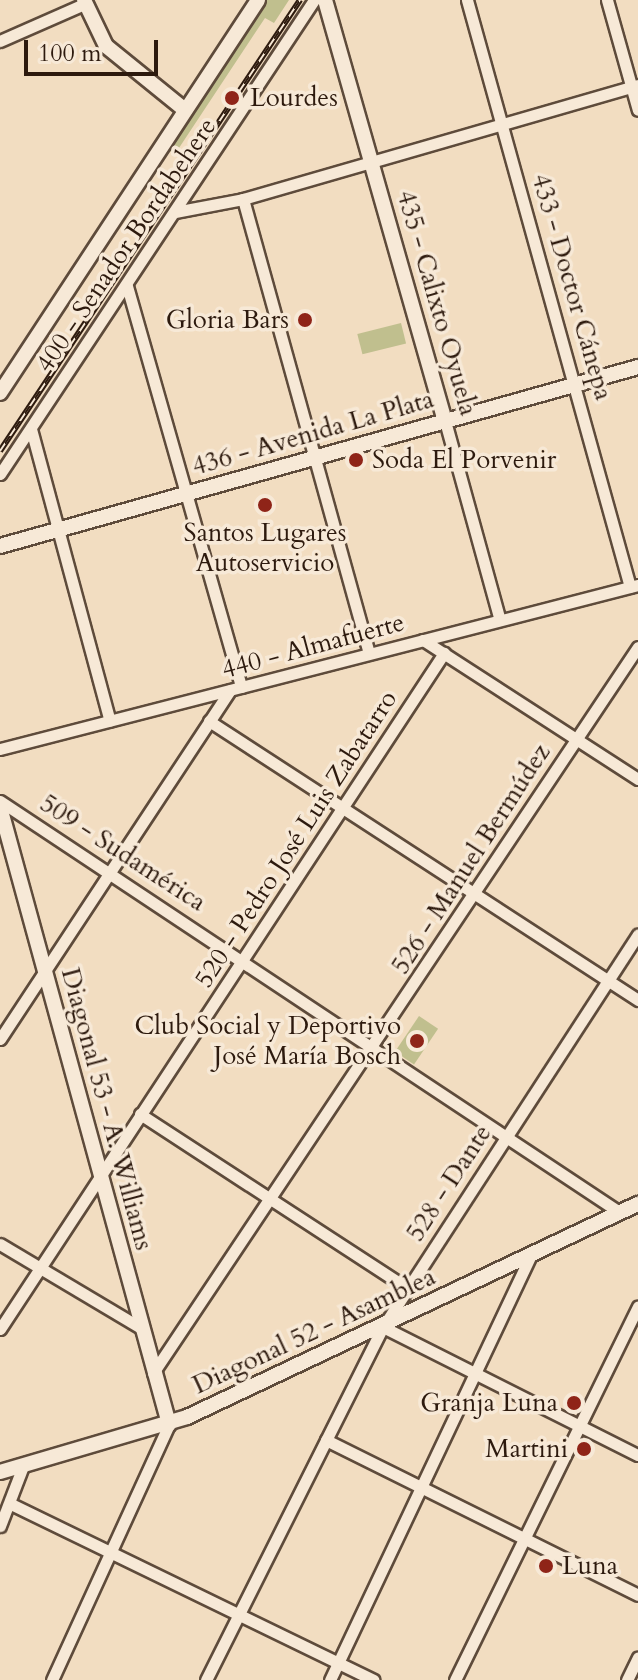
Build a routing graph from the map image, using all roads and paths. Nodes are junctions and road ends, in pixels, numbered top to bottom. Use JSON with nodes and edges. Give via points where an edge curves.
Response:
{"nodes":[{"id":1,"x":258,"y":0,"type":"edge"},
{"id":2,"x":314,"y":0,"type":"edge"},
{"id":3,"x":325,"y":0,"type":"edge"},
{"id":4,"x":467,"y":0,"type":"edge"},
{"id":5,"x":607,"y":0,"type":"edge"},
{"id":6,"x":88,"y":1,"type":"edge"},
{"id":7,"x":0,"y":41,"type":"edge"},
{"id":8,"x":635,"y":86,"type":"edge"},
{"id":9,"x":185,"y":110,"type":"junction"},
{"id":10,"x":638,"y":110,"type":"edge"},
{"id":11,"x":504,"y":124,"type":"junction"},
{"id":12,"x":373,"y":162,"type":"junction"},
{"id":13,"x":243,"y":199,"type":"junction"},
{"id":14,"x":175,"y":212,"type":"junction"},
{"id":15,"x":127,"y":286,"type":"junction"},
{"id":16,"x":638,"y":367,"type":"edge"},
{"id":17,"x":577,"y":384,"type":"junction"},
{"id":18,"x":0,"y":393,"type":"edge"},
{"id":19,"x":445,"y":421,"type":"junction"},
{"id":20,"x":31,"y":429,"type":"junction"},
{"id":21,"x":315,"y":457,"type":"junction"},
{"id":22,"x":0,"y":474,"type":"edge"},
{"id":23,"x":186,"y":493,"type":"junction"},
{"id":24,"x":57,"y":529,"type":"junction"},
{"id":25,"x":0,"y":546,"type":"edge"},
{"id":26,"x":634,"y":586,"type":"edge"},
{"id":27,"x":500,"y":620,"type":"junction"},
{"id":28,"x":423,"y":640,"type":"junction"},
{"id":29,"x":638,"y":647,"type":"edge"},
{"id":30,"x":369,"y":652,"type":"junction"},
{"id":31,"x":444,"y":653,"type":"junction"},
{"id":32,"x":235,"y":689,"type":"junction"},
{"id":33,"x":110,"y":721,"type":"junction"},
{"id":34,"x":209,"y":721,"type":"junction"},
{"id":35,"x":576,"y":740,"type":"junction"},
{"id":36,"x":0,"y":749,"type":"edge"},
{"id":37,"x":638,"y":779,"type":"edge"},
{"id":38,"x":0,"y":801,"type":"edge"},
{"id":39,"x":0,"y":807,"type":"edge"},
{"id":40,"x":344,"y":808,"type":"junction"},
{"id":41,"x":111,"y":871,"type":"junction"},
{"id":42,"x":475,"y":893,"type":"junction"},
{"id":43,"x":638,"y":935,"type":"edge"},
{"id":44,"x":243,"y":959,"type":"junction"},
{"id":45,"x":45,"y":973,"type":"junction"},
{"id":46,"x":608,"y":980,"type":"junction"},
{"id":47,"x":638,"y":1000,"type":"edge"},
{"id":48,"x":4,"y":1023,"type":"edge"},
{"id":49,"x":0,"y":1039,"type":"edge"},
{"id":50,"x":374,"y":1047,"type":"junction"},
{"id":51,"x":140,"y":1114,"type":"junction"},
{"id":52,"x":507,"y":1134,"type":"junction"},
{"id":53,"x":100,"y":1178,"type":"junction"},
{"id":54,"x":271,"y":1201,"type":"junction"},
{"id":55,"x":638,"y":1204,"type":"edge"},
{"id":56,"x":619,"y":1212,"type":"junction"},
{"id":57,"x":0,"y":1244,"type":"edge"},
{"id":58,"x":531,"y":1254,"type":"junction"},
{"id":59,"x":39,"y":1270,"type":"junction"},
{"id":60,"x":407,"y":1288,"type":"junction"},
{"id":61,"x":636,"y":1313,"type":"edge"},
{"id":62,"x":383,"y":1327,"type":"junction"},
{"id":63,"x":141,"y":1328,"type":"junction"},
{"id":64,"x":0,"y":1329,"type":"edge"},
{"id":65,"x":153,"y":1373,"type":"junction"},
{"id":66,"x":477,"y":1377,"type":"junction"},
{"id":67,"x":169,"y":1424,"type":"junction"},
{"id":68,"x":577,"y":1426,"type":"junction"},
{"id":69,"x":326,"y":1440,"type":"junction"},
{"id":70,"x":638,"y":1455,"type":"edge"},
{"id":71,"x":23,"y":1466,"type":"junction"},
{"id":72,"x":0,"y":1472,"type":"edge"},
{"id":73,"x":423,"y":1490,"type":"junction"},
{"id":74,"x":11,"y":1504,"type":"junction"},
{"id":75,"x":0,"y":1526,"type":"edge"},
{"id":76,"x":523,"y":1539,"type":"junction"},
{"id":77,"x":113,"y":1554,"type":"junction"},
{"id":78,"x":638,"y":1595,"type":"edge"},
{"id":79,"x":238,"y":1615,"type":"junction"},
{"id":80,"x":638,"y":1657,"type":"edge"},
{"id":81,"x":338,"y":1663,"type":"junction"},
{"id":82,"x":52,"y":1680,"type":"edge"},
{"id":83,"x":206,"y":1680,"type":"edge"},
{"id":84,"x":330,"y":1680,"type":"edge"},
{"id":85,"x":373,"y":1680,"type":"edge"},
{"id":86,"x":455,"y":1680,"type":"edge"},
{"id":87,"x":627,"y":1680,"type":"edge"}],
"edges":[{"from":1,"to":9,"type":"street"},
{"from":2,"to":14,"type":"street","name":"400 - Senador Bordabehere"},
{"from":3,"to":12,"type":"street","name":"435 - Calixto Oyuela"},
{"from":4,"to":11,"type":"street","name":"433 - Doctor Cánepa"},
{"from":5,"to":8,"type":"street"},
{"from":6,"to":7,"type":"street"},
{"from":6,"to":9,"type":"street","via":[[106,46]]},
{"from":8,"to":10,"type":"street"},
{"from":8,"to":11,"type":"street"},
{"from":9,"to":18,"type":"street"},
{"from":11,"to":12,"type":"street"},
{"from":11,"to":17,"type":"street","name":"433 - Doctor Cánepa"},
{"from":12,"to":13,"type":"street"},
{"from":12,"to":19,"type":"street","name":"435 - Calixto Oyuela"},
{"from":13,"to":14,"type":"street"},
{"from":13,"to":21,"type":"street"},
{"from":14,"to":15,"type":"street","name":"400 - Senador Bordabehere"},
{"from":15,"to":20,"type":"street","name":"400 - Senador Bordabehere"},
{"from":15,"to":23,"type":"street"},
{"from":16,"to":17,"type":"street","name":"436 - Avenida La Plata"},
{"from":17,"to":19,"type":"street","name":"436 - Avenida La Plata"},
{"from":17,"to":26,"type":"street","name":"433 - Doctor Cánepa"},
{"from":19,"to":21,"type":"street","name":"436 - Avenida La Plata"},
{"from":19,"to":27,"type":"street","name":"435 - Calixto Oyuela"},
{"from":20,"to":22,"type":"street","name":"400 - Senador Bordabehere"},
{"from":20,"to":24,"type":"street"},
{"from":21,"to":23,"type":"street","name":"436 - Avenida La Plata"},
{"from":21,"to":30,"type":"street"},
{"from":23,"to":24,"type":"street","name":"436 - Avenida La Plata"},
{"from":23,"to":32,"type":"street"},
{"from":24,"to":25,"type":"street","name":"436 - Avenida La Plata"},
{"from":24,"to":33,"type":"street"},
{"from":26,"to":27,"type":"street","name":"440 - Almafuerte"},
{"from":27,"to":28,"type":"street","name":"440 - Almafuerte"},
{"from":28,"to":30,"type":"street","name":"440 - Almafuerte"},
{"from":28,"to":31,"type":"street"},
{"from":29,"to":35,"type":"street","name":"526 - Manuel Bermúdez"},
{"from":30,"to":32,"type":"street","name":"440 - Almafuerte"},
{"from":31,"to":35,"type":"street"},
{"from":31,"to":40,"type":"street","name":"520 - Pedro José Luis Zabatarro"},
{"from":32,"to":33,"type":"street","name":"440 - Almafuerte"},
{"from":32,"to":34,"type":"street"},
{"from":33,"to":36,"type":"street","name":"440 - Almafuerte"},
{"from":34,"to":40,"type":"street"},
{"from":34,"to":41,"type":"street"},
{"from":35,"to":37,"type":"street"},
{"from":35,"to":42,"type":"street","name":"526 - Manuel Bermúdez"},
{"from":38,"to":41,"type":"street","name":"509 - Sudamérica"},
{"from":39,"to":45,"type":"street","name":"Diagonal 53 - A. Williams"},
{"from":40,"to":42,"type":"street"},
{"from":40,"to":44,"type":"street","name":"520 - Pedro José Luis Zabatarro"},
{"from":41,"to":44,"type":"street","name":"509 - Sudamérica"},
{"from":41,"to":45,"type":"street"},
{"from":42,"to":46,"type":"street"},
{"from":42,"to":50,"type":"street","name":"526 - Manuel Bermúdez"},
{"from":43,"to":46,"type":"street","name":"528 - Dante"},
{"from":44,"to":50,"type":"street","name":"509 - Sudamérica"},
{"from":44,"to":51,"type":"street","name":"520 - Pedro José Luis Zabatarro"},
{"from":45,"to":48,"type":"street"},
{"from":45,"to":53,"type":"street","name":"Diagonal 53 - A. Williams"},
{"from":46,"to":47,"type":"street"},
{"from":46,"to":52,"type":"street","name":"528 - Dante"},
{"from":48,"to":49,"type":"street"},
{"from":50,"to":52,"type":"street","name":"509 - Sudamérica"},
{"from":50,"to":54,"type":"street","name":"526 - Manuel Bermúdez"},
{"from":51,"to":53,"type":"street","name":"520 - Pedro José Luis Zabatarro"},
{"from":51,"to":54,"type":"street"},
{"from":52,"to":56,"type":"street","name":"509 - Sudamérica"},
{"from":52,"to":60,"type":"street","name":"528 - Dante"},
{"from":53,"to":59,"type":"street","name":"520 - Pedro José Luis Zabatarro"},
{"from":53,"to":63,"type":"street","name":"Diagonal 53 - A. Williams"},
{"from":54,"to":60,"type":"street"},
{"from":54,"to":65,"type":"street","name":"526 - Manuel Bermúdez"},
{"from":55,"to":56,"type":"street","name":"Diagonal 52 - Asamblea"},
{"from":56,"to":58,"type":"street","name":"Diagonal 52 - Asamblea"},
{"from":57,"to":59,"type":"street"},
{"from":58,"to":62,"type":"street","name":"Diagonal 52 - Asamblea"},
{"from":58,"to":66,"type":"street"},
{"from":59,"to":63,"type":"street"},
{"from":59,"to":64,"type":"street","name":"520 - Pedro José Luis Zabatarro"},
{"from":60,"to":62,"type":"street","name":"528 - Dante"},
{"from":61,"to":68,"type":"street"},
{"from":62,"to":66,"type":"street"},
{"from":62,"to":67,"type":"street","name":"Diagonal 52 - Asamblea"},
{"from":62,"to":69,"type":"street","name":"528 - Dante"},
{"from":63,"to":65,"type":"street","name":"Diagonal 53 - A. Williams"},
{"from":65,"to":67,"type":"street","name":"Diagonal 53 - A. Williams"},
{"from":66,"to":68,"type":"street"},
{"from":66,"to":73,"type":"street"},
{"from":67,"to":71,"type":"street","name":"Diagonal 52 - Asamblea"},
{"from":67,"to":77,"type":"street"},
{"from":68,"to":70,"type":"street"},
{"from":68,"to":76,"type":"street"},
{"from":69,"to":73,"type":"street"},
{"from":69,"to":79,"type":"street","name":"528 - Dante"},
{"from":71,"to":72,"type":"street","name":"Diagonal 52 - Asamblea"},
{"from":71,"to":74,"type":"street"},
{"from":73,"to":76,"type":"street"},
{"from":73,"to":81,"type":"street"},
{"from":74,"to":75,"type":"street"},
{"from":74,"to":77,"type":"street"},
{"from":76,"to":78,"type":"street"},
{"from":76,"to":86,"type":"street"},
{"from":77,"to":79,"type":"street"},
{"from":77,"to":82,"type":"street"},
{"from":79,"to":81,"type":"street"},
{"from":79,"to":83,"type":"street","name":"528 - Dante"},
{"from":80,"to":87,"type":"street"},
{"from":81,"to":84,"type":"street"},
{"from":81,"to":85,"type":"street"}]}
